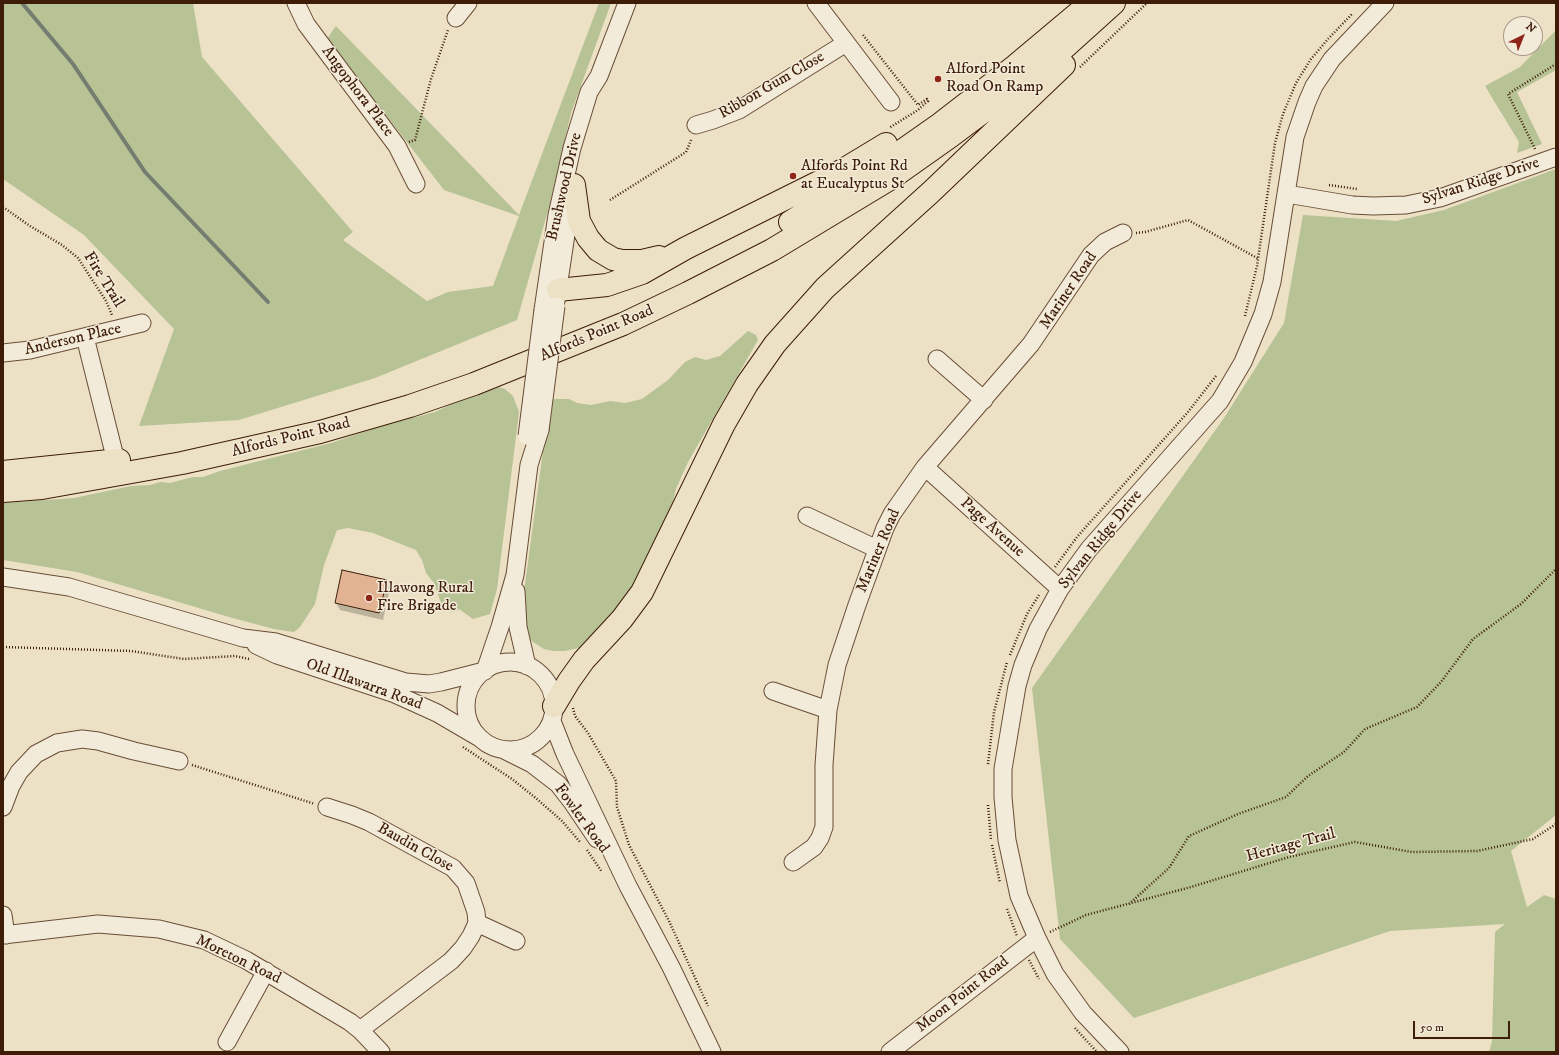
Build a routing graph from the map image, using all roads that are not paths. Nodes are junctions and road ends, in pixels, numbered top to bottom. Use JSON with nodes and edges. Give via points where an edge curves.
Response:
{"nodes":[{"id":1,"x":296,"y":3,"type":"edge"},
{"id":2,"x":468,"y":3,"type":"edge"},
{"id":3,"x":627,"y":3,"type":"edge"},
{"id":4,"x":816,"y":3,"type":"edge"},
{"id":5,"x":1075,"y":3,"type":"edge"},
{"id":6,"x":1090,"y":3,"type":"edge"},
{"id":7,"x":1114,"y":3,"type":"edge"},
{"id":8,"x":1129,"y":3,"type":"edge"},
{"id":9,"x":1385,"y":3,"type":"edge"},
{"id":10,"x":456,"y":18,"type":"road end"},
{"id":11,"x":846,"y":43,"type":"junction"},
{"id":12,"x":599,"y":76,"type":"junction"},
{"id":13,"x":891,"y":102,"type":"dead end"},
{"id":14,"x":696,"y":125,"type":"road end"},
{"id":15,"x":1556,"y":157,"type":"edge"},
{"id":16,"x":416,"y":184,"type":"dead end"},
{"id":17,"x":574,"y":185,"type":"junction"},
{"id":18,"x":1287,"y":194,"type":"junction"},
{"id":19,"x":1123,"y":234,"type":"road end"},
{"id":20,"x":686,"y":248,"type":"junction"},
{"id":21,"x":550,"y":302,"type":"junction"},
{"id":22,"x":142,"y":323,"type":"dead end"},
{"id":23,"x":85,"y":336,"type":"junction"},
{"id":24,"x":3,"y":353,"type":"edge"},
{"id":25,"x":937,"y":359,"type":"dead end"},
{"id":26,"x":984,"y":400,"type":"junction"},
{"id":27,"x":116,"y":461,"type":"junction"},
{"id":28,"x":925,"y":467,"type":"junction"},
{"id":29,"x":3,"y":472,"type":"edge"},
{"id":30,"x":3,"y":491,"type":"edge"},
{"id":31,"x":807,"y":516,"type":"dead end"},
{"id":32,"x":877,"y":549,"type":"junction"},
{"id":33,"x":515,"y":575,"type":"junction"},
{"id":34,"x":3,"y":577,"type":"edge"},
{"id":35,"x":1060,"y":589,"type":"junction"},
{"id":36,"x":243,"y":638,"type":"junction"},
{"id":37,"x":527,"y":666,"type":"junction"},
{"id":38,"x":484,"y":671,"type":"junction"},
{"id":39,"x":773,"y":691,"type":"dead end"},
{"id":40,"x":560,"y":710,"type":"junction"},
{"id":41,"x":828,"y":710,"type":"junction"},
{"id":42,"x":482,"y":740,"type":"junction"},
{"id":43,"x":504,"y":750,"type":"junction"},
{"id":44,"x":179,"y":761,"type":"road end"},
{"id":45,"x":3,"y":807,"type":"edge"},
{"id":46,"x":327,"y":807,"type":"road end"},
{"id":47,"x":793,"y":862,"type":"dead end"},
{"id":48,"x":628,"y":886,"type":"junction"},
{"id":49,"x":3,"y":916,"type":"edge"},
{"id":50,"x":477,"y":923,"type":"junction"},
{"id":51,"x":4,"y":935,"type":"edge"},
{"id":52,"x":1037,"y":938,"type":"junction"},
{"id":53,"x":516,"y":941,"type":"dead end"},
{"id":54,"x":266,"y":971,"type":"junction"},
{"id":55,"x":360,"y":1030,"type":"junction"},
{"id":56,"x":227,"y":1042,"type":"dead end"},
{"id":57,"x":380,"y":1052,"type":"edge"},
{"id":58,"x":712,"y":1052,"type":"edge"},
{"id":59,"x":890,"y":1052,"type":"edge"},
{"id":60,"x":1120,"y":1052,"type":"edge"}],
"edges":[{"from":1,"to":16,"type":"street","name":"Angophora Place","via":[[306,24],[398,146]]},
{"from":2,"to":10,"type":"street"},
{"from":3,"to":12,"type":"street","name":"Brushwood Drive"},
{"from":4,"to":11,"type":"street"},
{"from":5,"to":20,"type":"highway","via":[[982,78],[883,147],[843,170]]},
{"from":6,"to":27,"type":"highway","name":"Alfords Point Road","via":[[996,82],[876,168],[753,243],[625,308],[578,329],[459,374],[384,399],[247,435]]},
{"from":7,"to":30,"type":"highway","name":"Alfords Point Road","via":[[1063,49],[1007,94],[893,177],[772,250],[623,324],[474,384],[320,432],[182,463],[42,488]]},
{"from":8,"to":40,"type":"highway","via":[[838,276],[790,325],[735,403],[642,592],[569,680]]},
{"from":9,"to":18,"type":"street","name":"Sylvan Ridge Drive","via":[[1339,50],[1314,86],[1295,136]]},
{"from":11,"to":13,"type":"street"},
{"from":11,"to":14,"type":"street","name":"Ribbon Gum Close","via":[[739,110]]},
{"from":12,"to":17,"type":"street","name":"Brushwood Drive"},
{"from":12,"to":21,"type":"street","name":"Brushwood Drive","via":[[589,92],[567,168],[551,248]]},
{"from":15,"to":18,"type":"street","name":"Sylvan Ridge Drive","via":[[1440,198],[1406,205],[1373,206]]},
{"from":17,"to":20,"type":"highway","via":[[579,221],[583,230],[593,245],[606,255],[622,261],[642,261]]},
{"from":17,"to":21,"type":"street","name":"Brushwood Drive"},
{"from":18,"to":35,"type":"street","name":"Sylvan Ridge Drive","via":[[1267,301],[1249,350],[1233,381],[1196,430],[1089,549]]},
{"from":19,"to":26,"type":"street","name":"Mariner Road","via":[[1105,242],[1091,255],[1032,344]]},
{"from":20,"to":21,"type":"highway","via":[[629,279]]},
{"from":21,"to":33,"type":"street","name":"Brushwood Drive","bridge":true},
{"from":22,"to":23,"type":"street","name":"Anderson Place"},
{"from":23,"to":24,"type":"street","name":"Anderson Place","via":[[30,350]]},
{"from":23,"to":27,"type":"street"},
{"from":25,"to":26,"type":"street"},
{"from":26,"to":28,"type":"street","name":"Mariner Road"},
{"from":27,"to":29,"type":"highway","name":"Alfords Point Road"},
{"from":28,"to":32,"type":"street","name":"Mariner Road","via":[[892,514]]},
{"from":28,"to":35,"type":"street","name":"Page Avenue"},
{"from":31,"to":32,"type":"street"},
{"from":32,"to":41,"type":"street","name":"Mariner Road","via":[[842,648]]},
{"from":33,"to":37,"type":"street","name":"Brushwood Drive","via":[[518,627]]},
{"from":33,"to":38,"type":"street","name":"Brushwood Drive"},
{"from":34,"to":36,"type":"street","name":"Old Illawarra Road","via":[[69,587]]},
{"from":35,"to":52,"type":"street","name":"Sylvan Ridge Drive","via":[[1038,629],[1023,665],[1003,769],[1005,825],[1011,866],[1019,896]]},
{"from":36,"to":38,"type":"street","name":"Old Illawarra Road","via":[[276,642],[406,682],[435,683]]},
{"from":36,"to":42,"type":"street","name":"Old Illawarra Road","via":[[278,655],[395,694],[437,713]]},
{"from":37,"to":38,"type":"street","via":[[513,662],[498,664]]},
{"from":37,"to":40,"type":"street","via":[[538,672],[547,682]]},
{"from":38,"to":42,"type":"street","via":[[475,680],[467,700],[470,722]]},
{"from":39,"to":41,"type":"street"},
{"from":40,"to":43,"type":"street","via":[[544,734],[533,744],[519,749]]},
{"from":40,"to":48,"type":"street","name":"Fowler Road","via":[[565,754]]},
{"from":41,"to":47,"type":"street","name":"Mariner Road","via":[[824,765],[824,827],[814,847]]},
{"from":42,"to":43,"type":"street"},
{"from":43,"to":48,"type":"street","name":"Fowler Road","via":[[532,764],[558,784]]},
{"from":44,"to":45,"type":"street","via":[[98,741],[82,739],[56,743],[36,754],[19,772]]},
{"from":46,"to":50,"type":"street","name":"Baudin Close","via":[[369,822],[453,868],[466,883],[474,901]]},
{"from":48,"to":58,"type":"street","name":"Fowler Road"},
{"from":49,"to":51,"type":"street"},
{"from":50,"to":53,"type":"street"},
{"from":50,"to":55,"type":"street","via":[[463,948],[451,961]]},
{"from":51,"to":54,"type":"street","name":"Moreton Road","via":[[98,924],[159,929],[204,940]]},
{"from":52,"to":59,"type":"street","name":"Moon Point Road"},
{"from":52,"to":60,"type":"street","name":"Sylvan Ridge Drive","via":[[1055,974],[1068,992],[1105,1038]]},
{"from":54,"to":55,"type":"street","name":"Moreton Road"},
{"from":54,"to":56,"type":"street"},
{"from":55,"to":57,"type":"street","name":"Moreton Road"}]}
